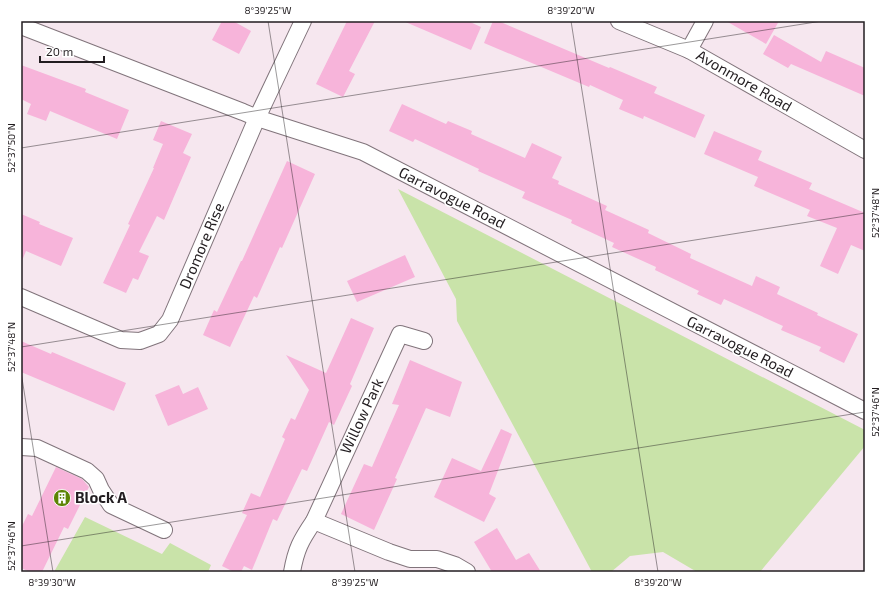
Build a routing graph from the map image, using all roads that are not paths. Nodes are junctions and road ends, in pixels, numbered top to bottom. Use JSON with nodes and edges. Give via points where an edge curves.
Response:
{"nodes":[{"id":1,"x":303,"y":21,"type":"edge"},
{"id":2,"x":618,"y":21,"type":"edge"},
{"id":3,"x":705,"y":21,"type":"edge"},
{"id":4,"x":21,"y":26,"type":"edge"},
{"id":5,"x":689,"y":50,"type":"junction"},
{"id":6,"x":256,"y":118,"type":"junction"},
{"id":7,"x":865,"y":150,"type":"edge"},
{"id":8,"x":21,"y":297,"type":"edge"},
{"id":9,"x":424,"y":341,"type":"dead end"},
{"id":10,"x":865,"y":412,"type":"edge"},
{"id":11,"x":21,"y":447,"type":"edge"},
{"id":12,"x":314,"y":521,"type":"junction"},
{"id":13,"x":164,"y":530,"type":"dead end"},
{"id":14,"x":292,"y":572,"type":"edge"},
{"id":15,"x":467,"y":572,"type":"edge"}],
"edges":[{"from":1,"to":6,"type":"street","name":"Dromore Rise"},
{"from":2,"to":5,"type":"street","name":"Avonmore Road"},
{"from":3,"to":5,"type":"street"},
{"from":4,"to":6,"type":"street","name":"Garravogue Road"},
{"from":5,"to":7,"type":"street","name":"Avonmore Road"},
{"from":6,"to":8,"type":"street","name":"Dromore Rise","via":[[170,320],[159,334],[140,341],[121,340]]},
{"from":6,"to":10,"type":"street","name":"Garravogue Road","via":[[363,152]]},
{"from":9,"to":12,"type":"street","name":"Willow Park","via":[[400,334]]},
{"from":11,"to":13,"type":"street","via":[[37,448],[87,471],[96,479],[111,505]]},
{"from":12,"to":14,"type":"street","name":"Willow Park","via":[[297,549]]},
{"from":12,"to":15,"type":"street","via":[[410,559],[437,559]]}]}
